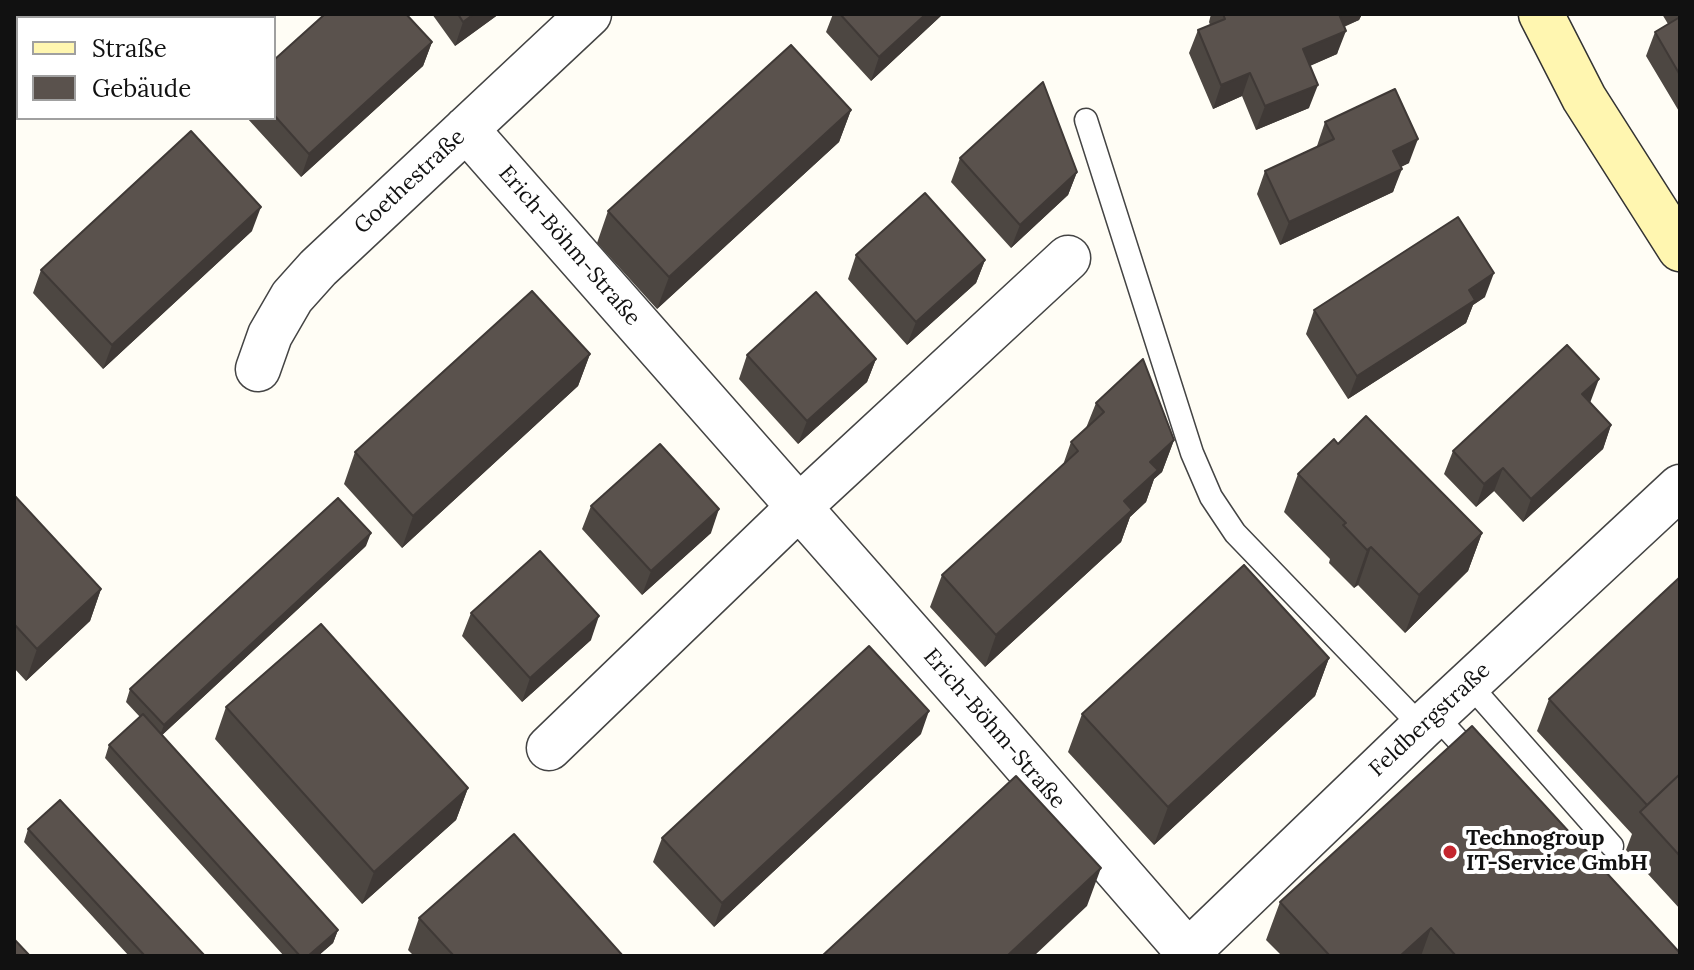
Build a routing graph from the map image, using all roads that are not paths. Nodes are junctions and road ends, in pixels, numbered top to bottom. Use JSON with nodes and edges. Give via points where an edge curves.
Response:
{"nodes":[{"id":1,"x":589,"y":14,"type":"edge"},
{"id":2,"x":1541,"y":14,"type":"edge"},
{"id":3,"x":1086,"y":120,"type":"dead end"},
{"id":4,"x":466,"y":129,"type":"junction"},
{"id":5,"x":1680,"y":249,"type":"edge"},
{"id":6,"x":1068,"y":258,"type":"dead end"},
{"id":7,"x":258,"y":369,"type":"dead end"},
{"id":8,"x":1680,"y":487,"type":"edge"},
{"id":9,"x":799,"y":507,"type":"junction"},
{"id":10,"x":1469,"y":684,"type":"junction"},
{"id":11,"x":1428,"y":721,"type":"junction"},
{"id":12,"x":549,"y":748,"type":"dead end"},
{"id":13,"x":1488,"y":773,"type":"edge"},
{"id":14,"x":1612,"y":846,"type":"dead end"},
{"id":15,"x":1186,"y":954,"type":"edge"}],
"edges":[{"from":1,"to":4,"type":"street","name":"Goethestraße"},
{"from":2,"to":5,"type":"main road","via":[[1584,98]]},
{"from":3,"to":11,"type":"lane","via":[[1192,453],[1211,497],[1235,533]]},
{"from":4,"to":7,"type":"street","name":"Goethestraße","via":[[292,297]]},
{"from":4,"to":9,"type":"street","name":"Erich-Böhm-Straße"},
{"from":6,"to":9,"type":"street"},
{"from":8,"to":10,"type":"street","name":"Feldbergstraße"},
{"from":9,"to":12,"type":"street"},
{"from":9,"to":15,"type":"street","name":"Erich-Böhm-Straße"},
{"from":10,"to":11,"type":"street","name":"Feldbergstraße"},
{"from":10,"to":14,"type":"lane"},
{"from":11,"to":13,"type":"lane"},
{"from":11,"to":15,"type":"street","name":"Feldbergstraße"}]}
